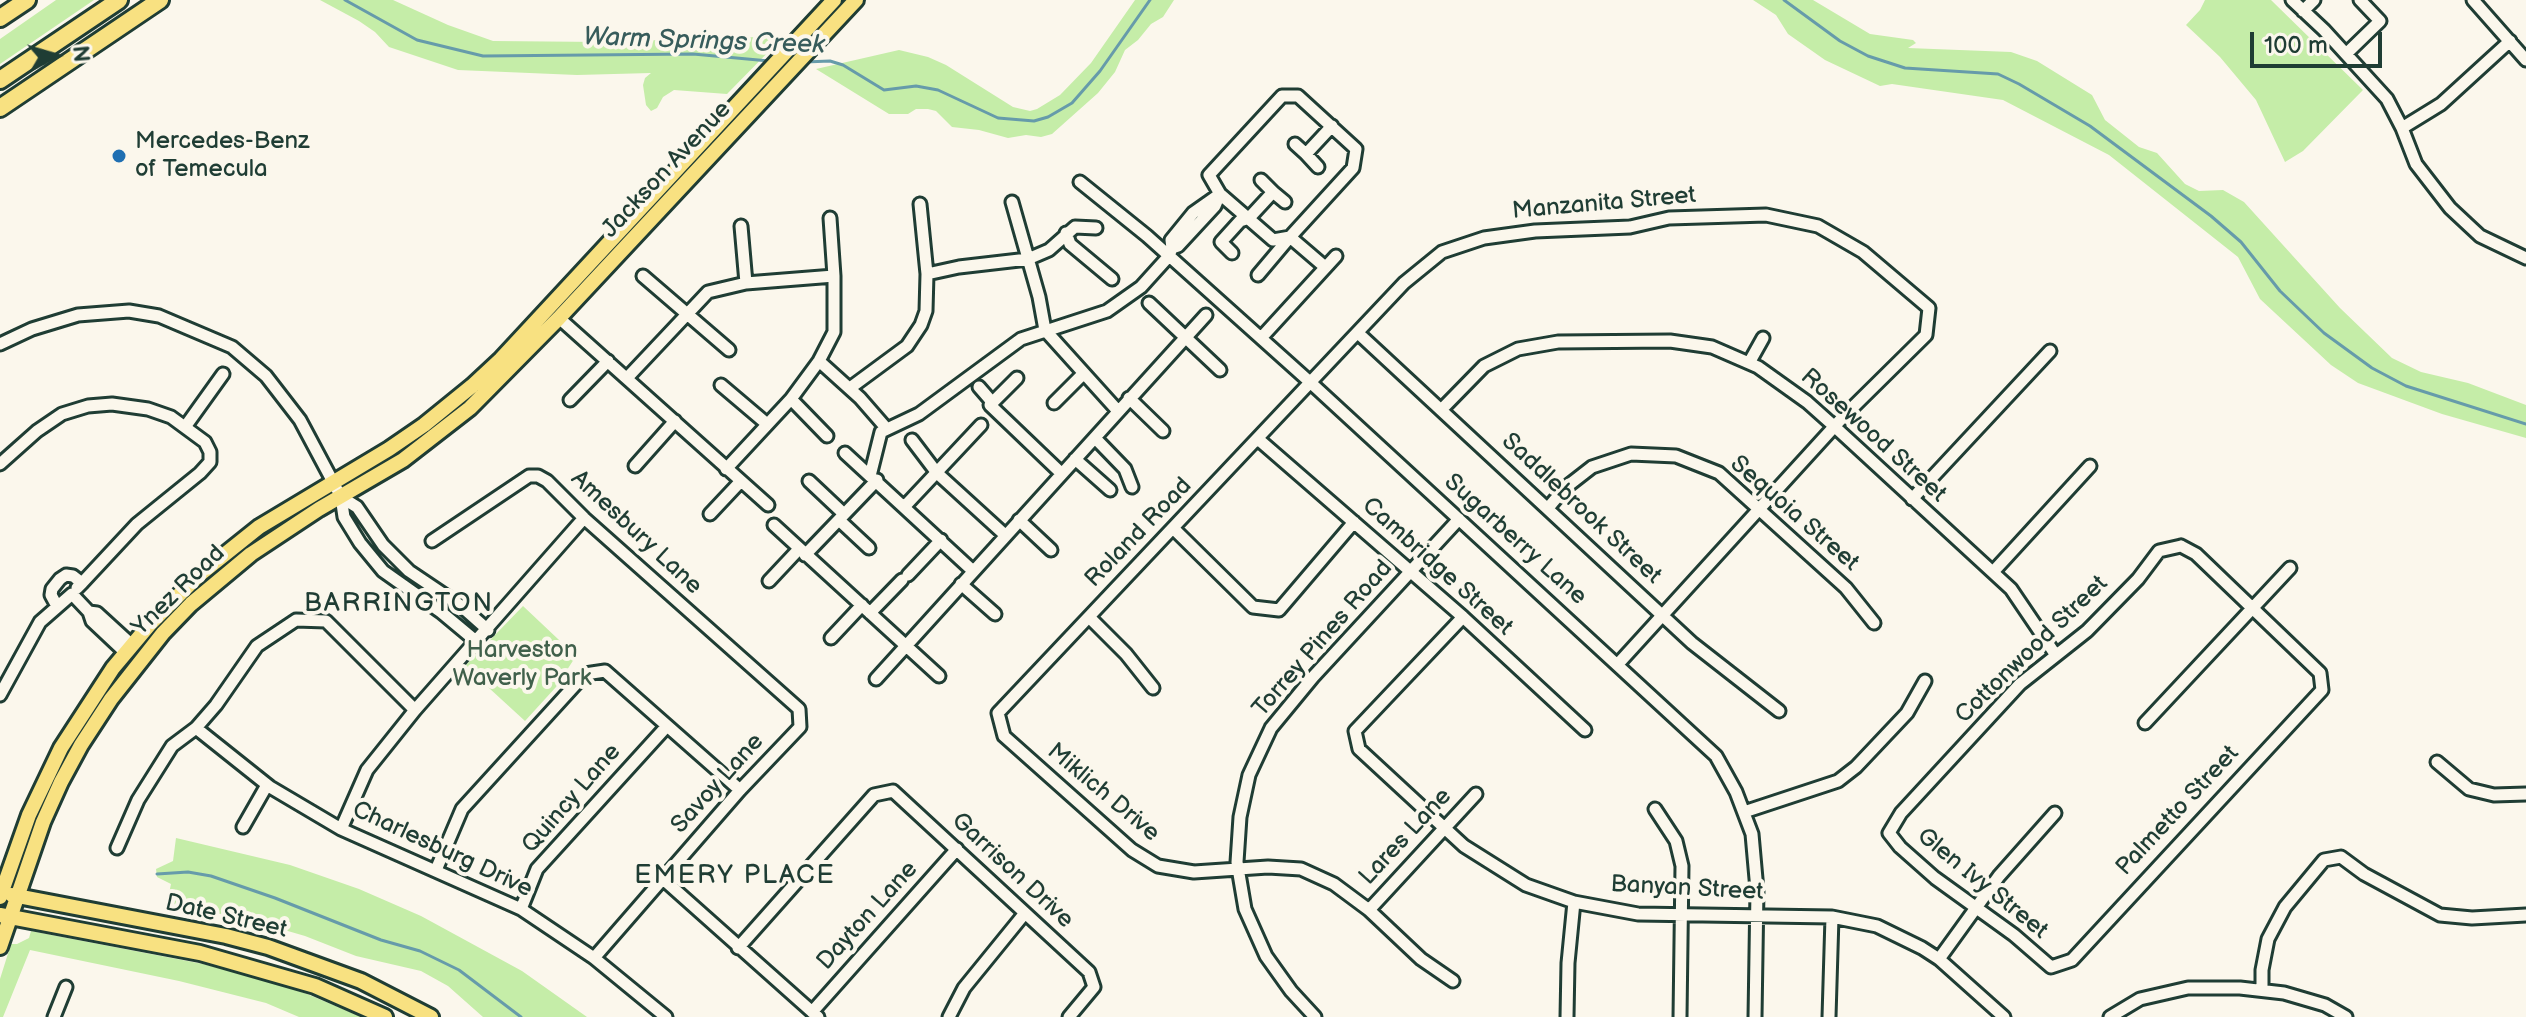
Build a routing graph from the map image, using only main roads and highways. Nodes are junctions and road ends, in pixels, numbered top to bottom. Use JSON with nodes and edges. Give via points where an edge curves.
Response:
{"nodes":[{"id":1,"x":27,"y":0,"type":"edge"},
{"id":2,"x":119,"y":0,"type":"edge"},
{"id":3,"x":160,"y":0,"type":"edge"},
{"id":4,"x":834,"y":0,"type":"edge"},
{"id":5,"x":856,"y":0,"type":"edge"},
{"id":6,"x":0,"y":18,"type":"edge"},
{"id":7,"x":806,"y":41,"type":"junction"},
{"id":8,"x":0,"y":80,"type":"edge"},
{"id":9,"x":0,"y":108,"type":"edge"},
{"id":10,"x":608,"y":255,"type":"junction"},
{"id":11,"x":506,"y":364,"type":"junction"},
{"id":12,"x":129,"y":649,"type":"junction"},
{"id":13,"x":97,"y":720,"type":"junction"},
{"id":14,"x":0,"y":894,"type":"edge"},
{"id":15,"x":17,"y":897,"type":"junction"},
{"id":16,"x":5,"y":916,"type":"edge"},
{"id":17,"x":0,"y":947,"type":"edge"},
{"id":18,"x":385,"y":1017,"type":"edge"},
{"id":19,"x":431,"y":1017,"type":"edge"}],
"edges":[{"from":1,"to":6,"type":"highway"},
{"from":2,"to":8,"type":"highway"},
{"from":3,"to":9,"type":"highway"},
{"from":4,"to":7,"type":"main road","name":"Jackson Avenue"},
{"from":5,"to":7,"type":"main road","name":"Jackson Avenue"},
{"from":7,"to":10,"type":"main road","name":"Jackson Avenue"},
{"from":10,"to":11,"type":"main road","name":"Jackson Avenue"},
{"from":10,"to":11,"type":"main road","name":"Jackson Avenue","via":[[559,318]]},
{"from":11,"to":12,"type":"main road","name":"Ynez Road","via":[[424,425],[259,527],[185,589]]},
{"from":11,"to":13,"type":"main road","name":"Ynez Road","via":[[470,408],[423,445],[234,566],[142,657]]},
{"from":12,"to":13,"type":"main road","via":[[132,660],[98,705]]},
{"from":12,"to":14,"type":"main road","name":"Ynez Road","via":[[61,748]]},
{"from":13,"to":15,"type":"main road","name":"Ynez Road","via":[[43,822]]},
{"from":14,"to":15,"type":"main road","name":"Date Street"},
{"from":15,"to":16,"type":"main road","name":"Ynez Road"},
{"from":15,"to":19,"type":"main road","name":"Date Street","via":[[268,947],[361,981]]},
{"from":16,"to":17,"type":"main road","name":"Ynez Road"},
{"from":16,"to":18,"type":"main road","name":"Date Street","via":[[213,956],[315,986]]}]}
